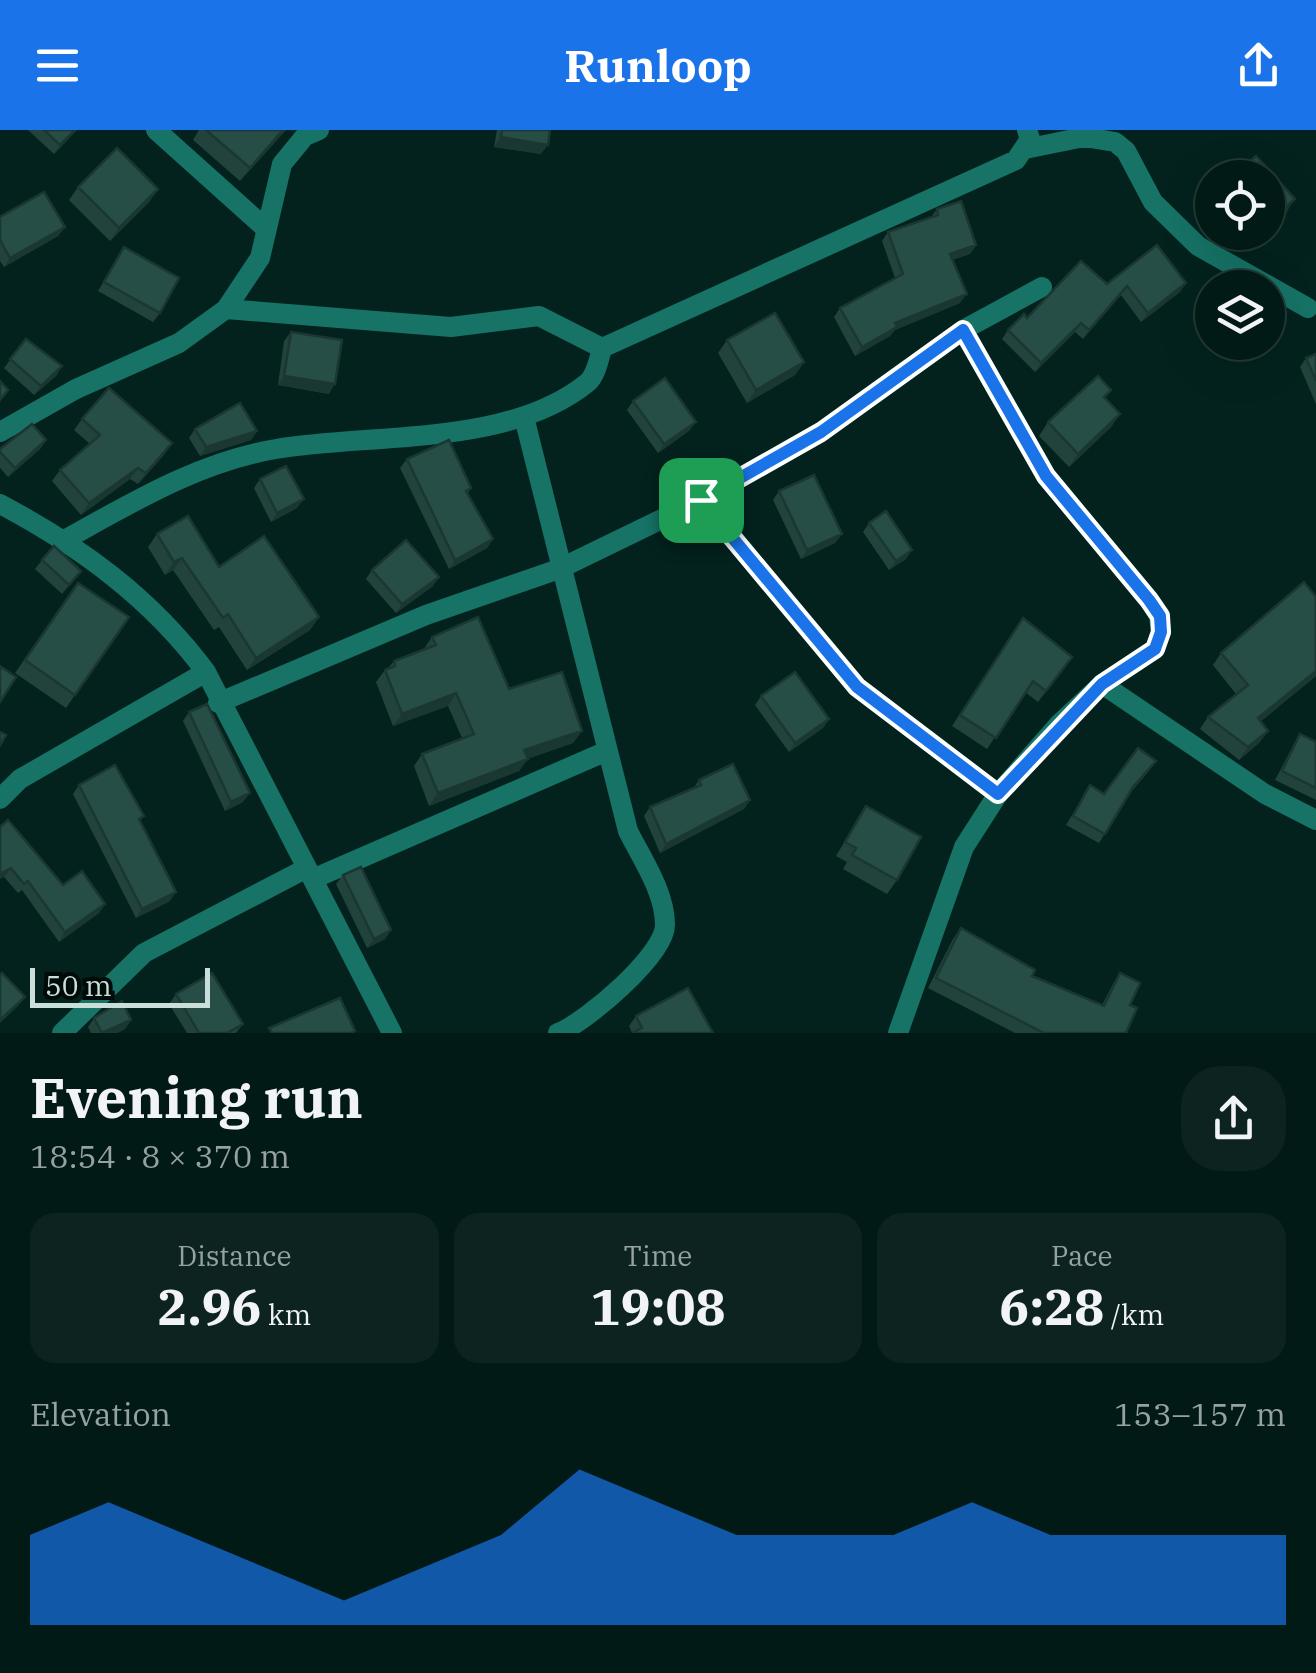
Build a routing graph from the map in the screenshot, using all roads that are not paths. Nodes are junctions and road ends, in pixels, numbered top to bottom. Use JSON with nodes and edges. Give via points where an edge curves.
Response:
{"nodes":[{"id":1,"x":156,"y":130,"type":"edge"},
{"id":2,"x":319,"y":130,"type":"edge"},
{"id":3,"x":1110,"y":134,"type":"edge"},
{"id":4,"x":1026,"y":140,"type":"edge"},
{"id":5,"x":264,"y":227,"type":"junction"},
{"id":6,"x":1042,"y":286,"type":"dead end"},
{"id":7,"x":1308,"y":308,"type":"dead end"},
{"id":8,"x":226,"y":309,"type":"junction"},
{"id":9,"x":963,"y":330,"type":"junction"},
{"id":10,"x":602,"y":348,"type":"junction"},
{"id":11,"x":524,"y":417,"type":"junction"},
{"id":12,"x":0,"y":432,"type":"edge"},
{"id":13,"x":701,"y":500,"type":"junction"},
{"id":14,"x":0,"y":504,"type":"edge"},
{"id":15,"x":66,"y":539,"type":"junction"},
{"id":16,"x":559,"y":569,"type":"junction"},
{"id":17,"x":206,"y":672,"type":"junction"},
{"id":18,"x":1102,"y":684,"type":"junction"},
{"id":19,"x":218,"y":703,"type":"junction"},
{"id":20,"x":607,"y":751,"type":"junction"},
{"id":21,"x":998,"y":794,"type":"junction"},
{"id":22,"x":0,"y":799,"type":"edge"},
{"id":23,"x":1316,"y":820,"type":"edge"},
{"id":24,"x":310,"y":874,"type":"junction"},
{"id":25,"x":62,"y":1033,"type":"edge"},
{"id":26,"x":392,"y":1033,"type":"edge"},
{"id":27,"x":558,"y":1033,"type":"edge"},
{"id":28,"x":898,"y":1033,"type":"edge"}],
"edges":[{"from":1,"to":5,"type":"street"},
{"from":2,"to":5,"type":"street","via":[[305,136],[282,164]]},
{"from":3,"to":4,"type":"street"},
{"from":3,"to":7,"type":"street","via":[[1154,202],[1198,246]]},
{"from":4,"to":10,"type":"street","via":[[1016,160]]},
{"from":5,"to":8,"type":"street","via":[[260,258]]},
{"from":6,"to":9,"type":"street"},
{"from":8,"to":10,"type":"street","via":[[450,327],[539,316]]},
{"from":8,"to":12,"type":"street","via":[[179,343]]},
{"from":9,"to":13,"type":"street","via":[[821,432]]},
{"from":9,"to":18,"type":"street","via":[[1046,476],[1160,616],[1155,649]]},
{"from":10,"to":11,"type":"street","via":[[588,382]]},
{"from":11,"to":15,"type":"street","via":[[374,442],[275,449],[180,477]]},
{"from":11,"to":16,"type":"street"},
{"from":13,"to":16,"type":"street"},
{"from":13,"to":21,"type":"street","via":[[857,687]]},
{"from":14,"to":15,"type":"street"},
{"from":15,"to":17,"type":"street","via":[[138,595]]},
{"from":16,"to":19,"type":"street","via":[[426,615]]},
{"from":16,"to":20,"type":"street"},
{"from":17,"to":19,"type":"street"},
{"from":17,"to":22,"type":"street","via":[[20,779]]},
{"from":18,"to":21,"type":"street"},
{"from":18,"to":23,"type":"street","via":[[1265,794]]},
{"from":19,"to":24,"type":"street"},
{"from":20,"to":24,"type":"street"},
{"from":20,"to":27,"type":"street","via":[[628,831],[655,885],[665,926],[659,943],[621,985],[578,1025]]},
{"from":21,"to":28,"type":"street","via":[[964,847]]},
{"from":24,"to":25,"type":"street","via":[[144,954]]},
{"from":24,"to":26,"type":"street"}]}
